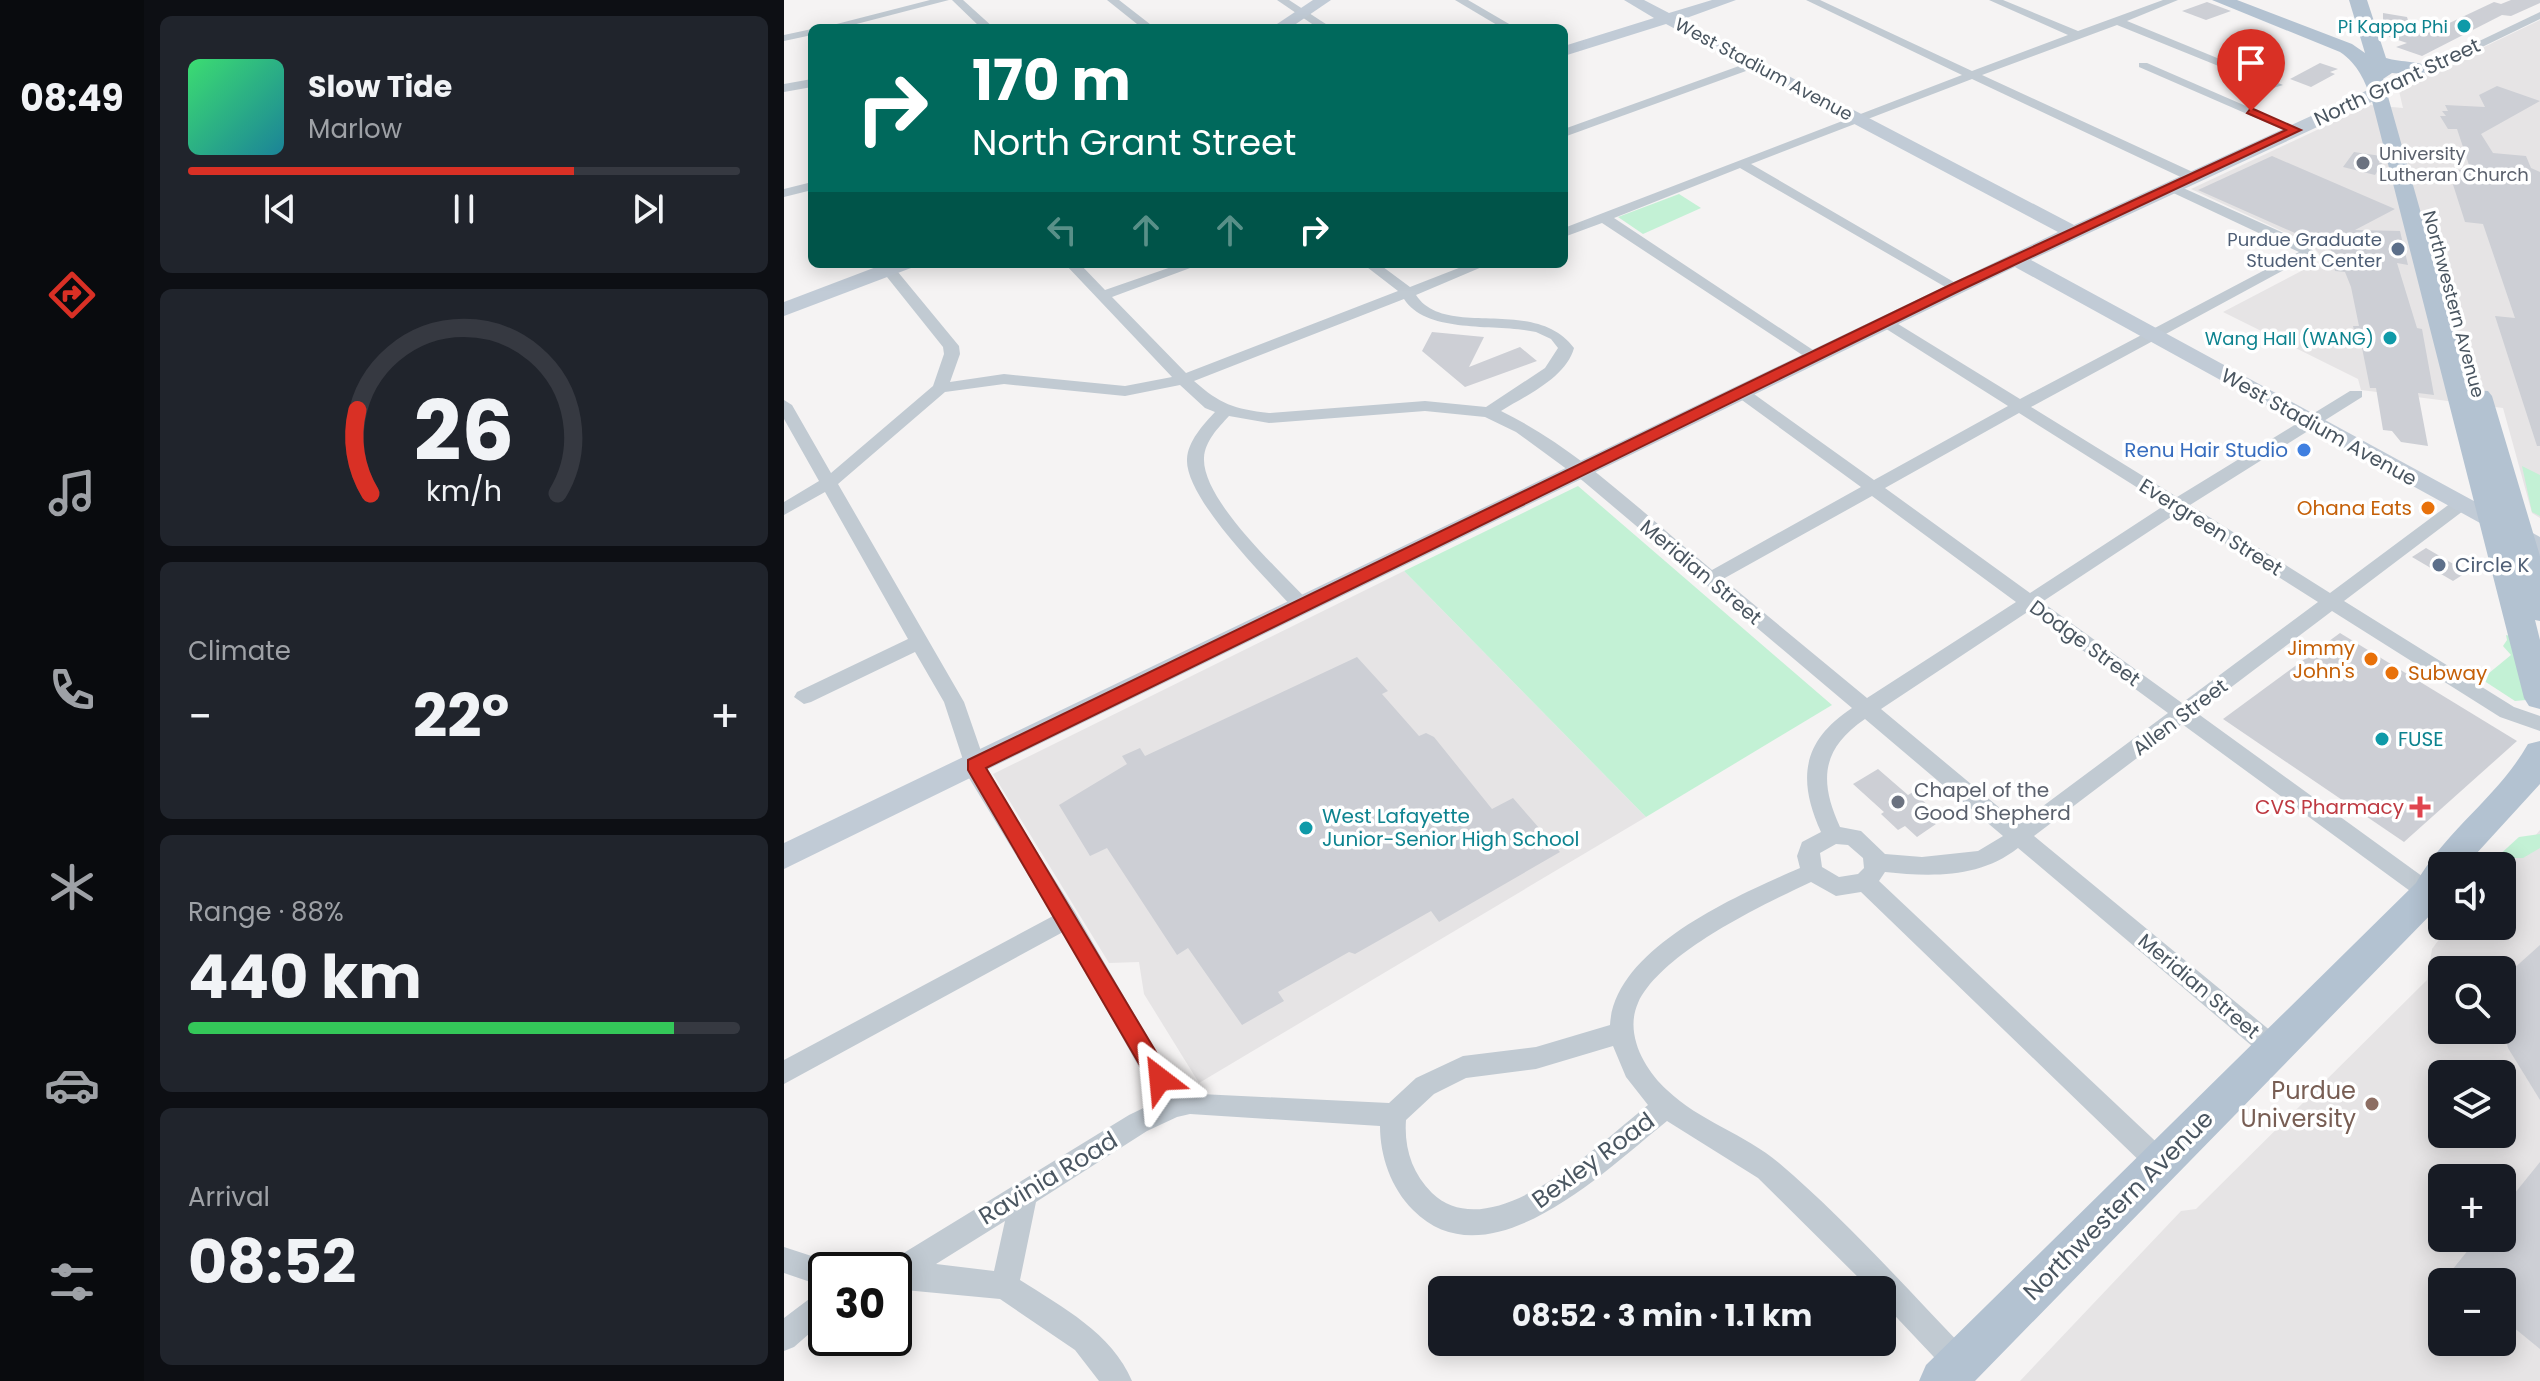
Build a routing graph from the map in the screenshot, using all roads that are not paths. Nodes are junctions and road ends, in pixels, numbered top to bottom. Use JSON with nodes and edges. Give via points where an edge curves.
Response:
{"nodes":[{"id":1,"x":944,"y":0,"type":"edge"},
{"id":2,"x":957,"y":0,"type":"edge"},
{"id":3,"x":1112,"y":0,"type":"edge"},
{"id":4,"x":1282,"y":0,"type":"edge"},
{"id":5,"x":1323,"y":0,"type":"edge"},
{"id":6,"x":1460,"y":0,"type":"edge"},
{"id":7,"x":1632,"y":0,"type":"edge"},
{"id":8,"x":1728,"y":0,"type":"edge"},
{"id":9,"x":1811,"y":0,"type":"edge"},
{"id":10,"x":1994,"y":0,"type":"edge"},
{"id":11,"x":2173,"y":0,"type":"edge"},
{"id":12,"x":2221,"y":0,"type":"edge"},
{"id":13,"x":2358,"y":0,"type":"edge"},
{"id":14,"x":1303,"y":13,"type":"junction"},
{"id":15,"x":2540,"y":15,"type":"edge"},
{"id":16,"x":1667,"y":19,"type":"junction"},
{"id":17,"x":2118,"y":21,"type":"junction"},
{"id":18,"x":844,"y":24,"type":"edge"},
{"id":19,"x":984,"y":24,"type":"edge"},
{"id":20,"x":1144,"y":24,"type":"edge"},
{"id":21,"x":1285,"y":24,"type":"edge"},
{"id":22,"x":1320,"y":24,"type":"edge"},
{"id":23,"x":1503,"y":24,"type":"edge"},
{"id":24,"x":808,"y":33,"type":"edge"},
{"id":25,"x":2079,"y":36,"type":"junction"},
{"id":26,"x":784,"y":38,"type":"edge"},
{"id":27,"x":2337,"y":44,"type":"junction"},
{"id":28,"x":2186,"y":48,"type":"junction"},
{"id":29,"x":1568,"y":50,"type":"edge"},
{"id":30,"x":1753,"y":65,"type":"junction"},
{"id":31,"x":2425,"y":70,"type":"junction"},
{"id":32,"x":2379,"y":72,"type":"junction"},
{"id":33,"x":1973,"y":75,"type":"junction"},
{"id":34,"x":808,"y":84,"type":"edge"},
{"id":35,"x":2277,"y":85,"type":"dead end"},
{"id":36,"x":784,"y":88,"type":"edge"},
{"id":37,"x":1856,"y":118,"type":"junction"},
{"id":38,"x":2295,"y":130,"type":"junction"},
{"id":39,"x":1568,"y":132,"type":"edge"},
{"id":40,"x":1740,"y":163,"type":"junction"},
{"id":41,"x":2192,"y":177,"type":"junction"},
{"id":42,"x":808,"y":187,"type":"edge"},
{"id":43,"x":2172,"y":187,"type":"junction"},
{"id":44,"x":784,"y":193,"type":"edge"},
{"id":45,"x":2035,"y":212,"type":"junction"},
{"id":46,"x":1604,"y":218,"type":"junction"},
{"id":47,"x":1568,"y":232,"type":"edge"},
{"id":48,"x":2073,"y":232,"type":"junction"},
{"id":49,"x":2048,"y":243,"type":"junction"},
{"id":50,"x":2015,"y":259,"type":"junction"},
{"id":51,"x":893,"y":268,"type":"edge"},
{"id":52,"x":897,"y":268,"type":"edge"},
{"id":53,"x":1076,"y":268,"type":"edge"},
{"id":54,"x":1182,"y":268,"type":"edge"},
{"id":55,"x":1375,"y":268,"type":"edge"},
{"id":56,"x":1471,"y":268,"type":"edge"},
{"id":57,"x":1954,"y":288,"type":"junction"},
{"id":58,"x":1408,"y":292,"type":"junction"},
{"id":59,"x":1102,"y":296,"type":"junction"},
{"id":60,"x":784,"y":310,"type":"edge"},
{"id":61,"x":1885,"y":322,"type":"junction"},
{"id":62,"x":2150,"y":334,"type":"junction"},
{"id":63,"x":1813,"y":357,"type":"junction"},
{"id":64,"x":1183,"y":380,"type":"junction"},
{"id":65,"x":940,"y":388,"type":"junction"},
{"id":66,"x":1741,"y":392,"type":"junction"},
{"id":67,"x":2356,"y":394,"type":"dead end"},
{"id":68,"x":784,"y":405,"type":"edge"},
{"id":69,"x":2018,"y":407,"type":"junction"},
{"id":70,"x":1225,"y":411,"type":"junction"},
{"id":71,"x":1489,"y":412,"type":"junction"},
{"id":72,"x":2309,"y":422,"type":"junction"},
{"id":73,"x":792,"y":435,"type":"edge"},
{"id":74,"x":1579,"y":470,"type":"junction"},
{"id":75,"x":829,"y":483,"type":"junction"},
{"id":76,"x":1873,"y":488,"type":"junction"},
{"id":77,"x":2461,"y":504,"type":"junction"},
{"id":78,"x":2177,"y":505,"type":"junction"},
{"id":79,"x":784,"y":510,"type":"edge"},
{"id":80,"x":2491,"y":521,"type":"junction"},
{"id":81,"x":2529,"y":542,"type":"edge"},
{"id":82,"x":1709,"y":579,"type":"junction"},
{"id":83,"x":2029,"y":602,"type":"junction"},
{"id":84,"x":2331,"y":602,"type":"junction"},
{"id":85,"x":1302,"y":606,"type":"junction"},
{"id":86,"x":2540,"y":611,"type":"edge"},
{"id":87,"x":921,"y":641,"type":"junction"},
{"id":88,"x":804,"y":697,"type":"dead end"},
{"id":89,"x":2540,"y":698,"type":"edge"},
{"id":90,"x":1865,"y":707,"type":"junction"},
{"id":91,"x":2184,"y":714,"type":"junction"},
{"id":92,"x":2540,"y":724,"type":"edge"},
{"id":93,"x":2540,"y":753,"type":"edge"},
{"id":94,"x":975,"y":765,"type":"junction"},
{"id":95,"x":2540,"y":798,"type":"edge"},
{"id":96,"x":1833,"y":835,"type":"junction"},
{"id":97,"x":2020,"y":836,"type":"junction"},
{"id":98,"x":2456,"y":852,"type":"edge"},
{"id":99,"x":2486,"y":852,"type":"edge"},
{"id":100,"x":784,"y":857,"type":"edge"},
{"id":101,"x":1812,"y":872,"type":"junction"},
{"id":102,"x":1870,"y":872,"type":"junction"},
{"id":103,"x":2428,"y":884,"type":"edge"},
{"id":104,"x":2428,"y":898,"type":"edge"},
{"id":105,"x":1067,"y":919,"type":"junction"},
{"id":106,"x":1623,"y":1032,"type":"junction"},
{"id":107,"x":2274,"y":1049,"type":"junction"},
{"id":108,"x":784,"y":1073,"type":"edge"},
{"id":109,"x":1174,"y":1106,"type":"junction"},
{"id":110,"x":1666,"y":1106,"type":"junction"},
{"id":111,"x":1394,"y":1115,"type":"junction"},
{"id":112,"x":2159,"y":1162,"type":"junction"},
{"id":113,"x":1024,"y":1193,"type":"junction"},
{"id":114,"x":784,"y":1260,"type":"edge"},
{"id":115,"x":912,"y":1263,"type":"edge"},
{"id":116,"x":808,"y":1268,"type":"edge"},
{"id":117,"x":912,"y":1277,"type":"edge"},
{"id":118,"x":1005,"y":1286,"type":"junction"},
{"id":119,"x":808,"y":1316,"type":"edge"},
{"id":120,"x":784,"y":1337,"type":"edge"},
{"id":121,"x":1951,"y":1372,"type":"edge"},
{"id":122,"x":1117,"y":1381,"type":"edge"}],
"edges":[{"from":1,"to":18,"type":"street"},
{"from":2,"to":19,"type":"street"},
{"from":3,"to":20,"type":"street"},
{"from":4,"to":14,"type":"street"},
{"from":5,"to":14,"type":"street"},
{"from":6,"to":23,"type":"street"},
{"from":7,"to":16,"type":"street","name":"West Stadium Avenue"},
{"from":8,"to":16,"type":"street"},
{"from":9,"to":33,"type":"street"},
{"from":10,"to":25,"type":"street"},
{"from":11,"to":17,"type":"street"},
{"from":12,"to":27,"type":"main road"},
{"from":13,"to":32,"type":"main road","name":"Northwestern Avenue"},
{"from":14,"to":21,"type":"street"},
{"from":14,"to":22,"type":"street"},
{"from":15,"to":31,"type":"street","name":"North Grant Street"},
{"from":16,"to":29,"type":"street"},
{"from":16,"to":30,"type":"street","name":"West Stadium Avenue"},
{"from":17,"to":25,"type":"street"},
{"from":17,"to":28,"type":"street"},
{"from":24,"to":26,"type":"street"},
{"from":25,"to":33,"type":"street"},
{"from":27,"to":32,"type":"main road"},
{"from":27,"to":32,"type":"main road","via":[[2360,48]]},
{"from":28,"to":35,"type":"street"},
{"from":28,"to":38,"type":"street","via":[[2143,65]]},
{"from":30,"to":37,"type":"street","name":"West Stadium Avenue"},
{"from":30,"to":39,"type":"street"},
{"from":31,"to":32,"type":"street","name":"North Grant Street"},
{"from":31,"to":32,"type":"main road"},
{"from":32,"to":38,"type":"street","name":"North Grant Street"},
{"from":32,"to":80,"type":"main road","name":"Northwestern Avenue"},
{"from":32,"to":81,"type":"main road","name":"Northwestern Avenue","via":[[2453,285],[2466,355]]},
{"from":33,"to":37,"type":"street"},
{"from":33,"to":41,"type":"street"},
{"from":34,"to":36,"type":"street"},
{"from":37,"to":40,"type":"street"},
{"from":37,"to":45,"type":"street","name":"West Stadium Avenue"},
{"from":38,"to":41,"type":"street","name":"North Grant Street"},
{"from":40,"to":46,"type":"street"},
{"from":40,"to":57,"type":"street"},
{"from":41,"to":43,"type":"street","name":"North Grant Street"},
{"from":42,"to":44,"type":"street"},
{"from":43,"to":48,"type":"street","name":"North Grant Street"},
{"from":43,"to":62,"type":"street","via":[[2308,251]]},
{"from":45,"to":48,"type":"street","name":"West Stadium Avenue"},
{"from":45,"to":49,"type":"street"},
{"from":46,"to":47,"type":"street"},
{"from":46,"to":63,"type":"street"},
{"from":48,"to":49,"type":"street","name":"North Grant Street"},
{"from":49,"to":50,"type":"street","name":"North Grant Street"},
{"from":50,"to":57,"type":"street","name":"North Grant Street"},
{"from":50,"to":62,"type":"street","name":"West Stadium Avenue"},
{"from":51,"to":60,"type":"street"},
{"from":52,"to":65,"type":"street","via":[[951,346]]},
{"from":53,"to":59,"type":"street","name":"Meridian Street"},
{"from":54,"to":59,"type":"street"},
{"from":55,"to":58,"type":"street"},
{"from":56,"to":58,"type":"street"},
{"from":57,"to":61,"type":"street","name":"North Grant Street"},
{"from":58,"to":64,"type":"street"},
{"from":58,"to":71,"type":"street","via":[[1427,314],[1537,328],[1563,342],[1566,348],[1558,364]]},
{"from":59,"to":64,"type":"street","name":"Meridian Street"},
{"from":61,"to":63,"type":"street","name":"North Grant Street"},
{"from":61,"to":69,"type":"street","name":"Evergreen Street"},
{"from":62,"to":69,"type":"street"},
{"from":62,"to":72,"type":"street","name":"West Stadium Avenue"},
{"from":63,"to":66,"type":"street","name":"North Grant Street"},
{"from":64,"to":65,"type":"street","via":[[1125,391],[1004,379]]},
{"from":64,"to":70,"type":"street","name":"Meridian Street"},
{"from":65,"to":75,"type":"street"},
{"from":66,"to":74,"type":"street","name":"North Grant Street"},
{"from":66,"to":76,"type":"street","name":"Dodge Street"},
{"from":67,"to":72,"type":"street"},
{"from":68,"to":73,"type":"street"},
{"from":69,"to":76,"type":"street"},
{"from":69,"to":78,"type":"street","name":"Evergreen Street"},
{"from":70,"to":71,"type":"street","name":"Meridian Street","via":[[1269,418],[1425,406]]},
{"from":70,"to":85,"type":"street","via":[[1200,441],[1196,470],[1208,496]]},
{"from":71,"to":74,"type":"street","name":"Meridian Street","via":[[1522,428]]},
{"from":72,"to":77,"type":"street","name":"West Stadium Avenue"},
{"from":72,"to":78,"type":"street"},
{"from":73,"to":75,"type":"street"},
{"from":74,"to":82,"type":"street","name":"Meridian Street"},
{"from":74,"to":85,"type":"street","name":"North Grant Street"},
{"from":75,"to":79,"type":"street"},
{"from":75,"to":87,"type":"street"},
{"from":76,"to":82,"type":"street"},
{"from":76,"to":83,"type":"street","name":"Dodge Street"},
{"from":77,"to":80,"type":"street","name":"West Stadium Avenue"},
{"from":77,"to":84,"type":"street","name":"Allen Street"},
{"from":78,"to":83,"type":"street"},
{"from":78,"to":84,"type":"street","name":"Evergreen Street"},
{"from":80,"to":81,"type":"street","name":"West Stadium Avenue"},
{"from":80,"to":89,"type":"main road","name":"Northwestern Avenue"},
{"from":81,"to":86,"type":"main road","name":"Northwestern Avenue"},
{"from":82,"to":90,"type":"street","name":"Meridian Street"},
{"from":83,"to":90,"type":"street"},
{"from":83,"to":91,"type":"street","name":"Dodge Street"},
{"from":84,"to":91,"type":"street","name":"Allen Street"},
{"from":84,"to":92,"type":"street","name":"Evergreen Street","via":[[2507,712]]},
{"from":85,"to":94,"type":"street","name":"North Grant Street"},
{"from":87,"to":88,"type":"street"},
{"from":87,"to":94,"type":"street","via":[[954,702]]},
{"from":90,"to":96,"type":"street","via":[[1835,732],[1817,764],[1814,784]]},
{"from":90,"to":97,"type":"street","name":"Meridian Street"},
{"from":91,"to":97,"type":"street","name":"Allen Street"},
{"from":91,"to":103,"type":"street","name":"Dodge Street"},
{"from":93,"to":98,"type":"main road","name":"Northwestern Avenue","via":[[2514,795]]},
{"from":94,"to":100,"type":"street","name":"North Grant Street"},
{"from":94,"to":105,"type":"street"},
{"from":95,"to":99,"type":"main road"},
{"from":96,"to":101,"type":"street","via":[[1810,848]]},
{"from":96,"to":102,"type":"street","via":[[1862,841],[1874,854]]},
{"from":97,"to":102,"type":"street","name":"Allen Street","via":[[1970,865]]},
{"from":97,"to":107,"type":"street","name":"Meridian Street"},
{"from":101,"to":102,"type":"street","via":[[1836,887]]},
{"from":101,"to":106,"type":"street","via":[[1740,905],[1662,960],[1639,980],[1625,1004]]},
{"from":102,"to":112,"type":"street"},
{"from":104,"to":107,"type":"main road","name":"Northwestern Avenue"},
{"from":105,"to":108,"type":"street"},
{"from":105,"to":109,"type":"street"},
{"from":106,"to":110,"type":"street","via":[[1631,1064]]},
{"from":106,"to":111,"type":"street","via":[[1536,1058],[1463,1067],[1425,1086]]},
{"from":107,"to":112,"type":"main road","name":"Northwestern Avenue"},
{"from":109,"to":111,"type":"street","name":"Ravinia Road"},
{"from":109,"to":113,"type":"street","name":"Ravinia Road"},
{"from":110,"to":111,"type":"street","name":"Bexley Road","via":[[1535,1204],[1504,1219],[1474,1223],[1428,1208],[1409,1187],[1391,1138]]},
{"from":110,"to":121,"type":"street","name":"Bexley Road","via":[[1770,1172]]},
{"from":112,"to":121,"type":"main road","name":"Northwestern Avenue"},
{"from":113,"to":115,"type":"street","name":"Ravinia Road"},
{"from":113,"to":118,"type":"street"},
{"from":114,"to":116,"type":"street"},
{"from":117,"to":118,"type":"street"},
{"from":118,"to":122,"type":"street","via":[[1085,1340]]},
{"from":119,"to":120,"type":"street"}]}
